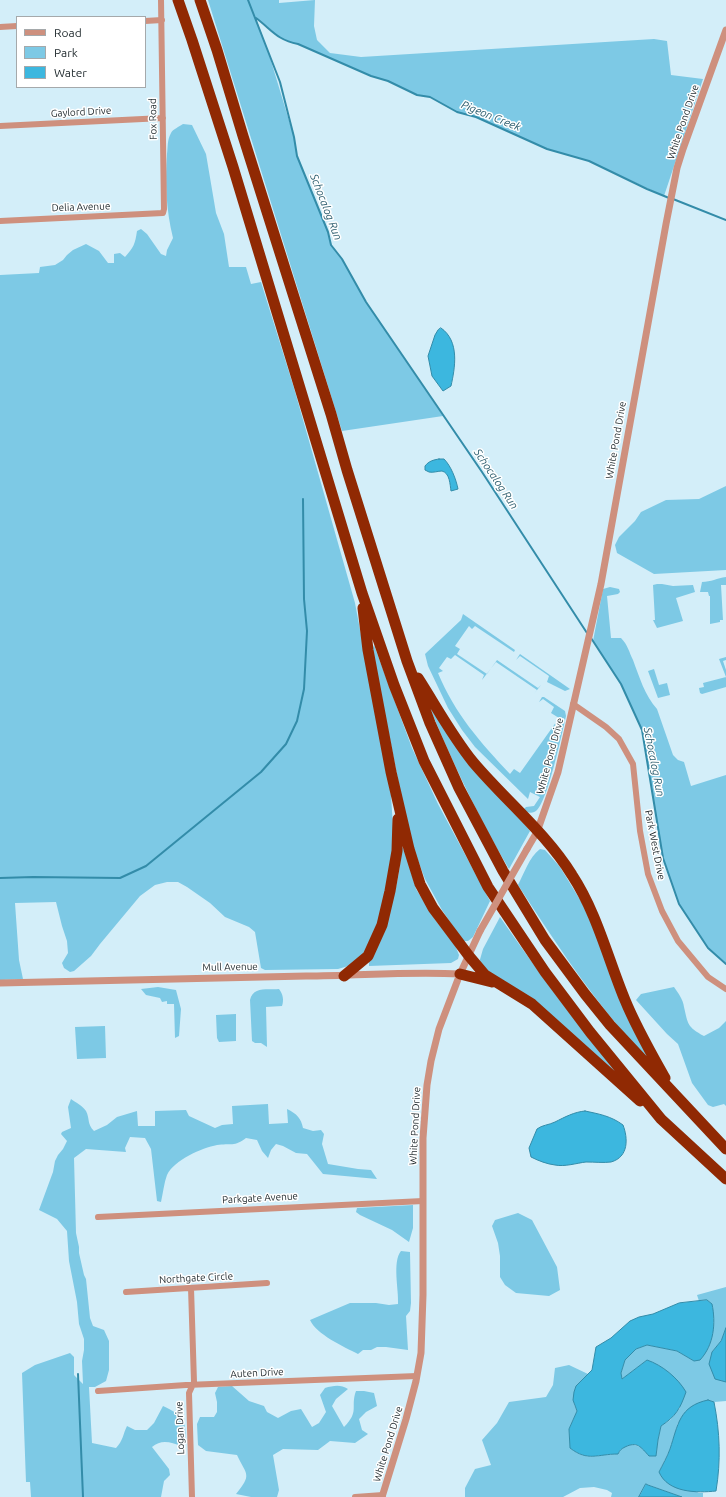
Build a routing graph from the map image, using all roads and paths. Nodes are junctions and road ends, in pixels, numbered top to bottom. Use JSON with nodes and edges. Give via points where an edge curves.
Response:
{"nodes":[{"id":1,"x":161,"y":0,"type":"edge"},
{"id":2,"x":178,"y":0,"type":"edge"},
{"id":3,"x":200,"y":0,"type":"edge"},
{"id":4,"x":146,"y":20,"type":"edge"},
{"id":5,"x":162,"y":20,"type":"junction"},
{"id":6,"x":16,"y":26,"type":"edge"},
{"id":7,"x":0,"y":27,"type":"edge"},
{"id":8,"x":726,"y":30,"type":"edge"},
{"id":9,"x":163,"y":118,"type":"junction"},
{"id":10,"x":0,"y":126,"type":"edge"},
{"id":11,"x":163,"y":213,"type":"joint"},
{"id":12,"x":0,"y":221,"type":"edge"},
{"id":13,"x":362,"y":594,"type":"junction"},
{"id":14,"x":407,"y":661,"type":"junction"},
{"id":15,"x":573,"y":704,"type":"junction"},
{"id":16,"x":399,"y":806,"type":"junction"},
{"id":17,"x":537,"y":832,"type":"junction"},
{"id":18,"x":469,"y":956,"type":"junction"},
{"id":19,"x":460,"y":974,"type":"junction"},
{"id":20,"x":344,"y":976,"type":"junction"},
{"id":21,"x":0,"y":983,"type":"edge"},
{"id":22,"x":502,"y":986,"type":"junction"},
{"id":23,"x":726,"y":989,"type":"edge"},
{"id":24,"x":673,"y":1093,"type":"junction"},
{"id":25,"x":661,"y":1119,"type":"junction"},
{"id":26,"x":726,"y":1149,"type":"edge"},
{"id":27,"x":726,"y":1179,"type":"edge"},
{"id":28,"x":423,"y":1201,"type":"junction"},
{"id":29,"x":98,"y":1216,"type":"dead end"},
{"id":30,"x":267,"y":1283,"type":"dead end"},
{"id":31,"x":191,"y":1288,"type":"junction"},
{"id":32,"x":126,"y":1292,"type":"dead end"},
{"id":33,"x":417,"y":1376,"type":"junction"},
{"id":34,"x":193,"y":1386,"type":"junction"},
{"id":35,"x":98,"y":1391,"type":"dead end"},
{"id":36,"x":382,"y":1496,"type":"edge"},
{"id":37,"x":192,"y":1497,"type":"edge"},
{"id":38,"x":355,"y":1497,"type":"edge"}],
"edges":[{"from":1,"to":5,"type":"street","name":"Fox Road"},
{"from":2,"to":13,"type":"highway","via":[[235,174]]},
{"from":3,"to":14,"type":"highway"},
{"from":4,"to":5,"type":"street"},
{"from":5,"to":9,"type":"street","name":"Fox Road"},
{"from":6,"to":7,"type":"street"},
{"from":8,"to":15,"type":"street","name":"White Pond Drive","via":[[678,168],[600,584]]},
{"from":9,"to":10,"type":"street","name":"Gaylord Drive"},
{"from":9,"to":11,"type":"street","name":"Fox Road"},
{"from":11,"to":12,"type":"street","name":"Delia Avenue"},
{"from":13,"to":16,"type":"highway","via":[[368,650]]},
{"from":13,"to":25,"type":"highway","via":[[424,761],[488,887],[572,1009]]},
{"from":14,"to":17,"type":"highway","via":[[473,762]]},
{"from":14,"to":24,"type":"highway","via":[[450,769],[503,871],[546,940],[585,994]]},
{"from":15,"to":17,"type":"street","name":"White Pond Drive","via":[[554,788]]},
{"from":15,"to":23,"type":"street","name":"Park West Drive","via":[[619,739],[633,764],[640,831],[648,874],[662,911],[678,941],[708,977]]},
{"from":16,"to":18,"type":"highway","via":[[420,884],[433,908]]},
{"from":16,"to":20,"type":"highway","via":[[397,851],[382,926],[368,956]]},
{"from":17,"to":18,"type":"street","name":"White Pond Drive","bridge":true,"via":[[480,931]]},
{"from":17,"to":24,"type":"highway","via":[[579,885],[625,1000]]},
{"from":18,"to":19,"type":"street","name":"White Pond Drive"},
{"from":18,"to":22,"type":"highway","via":[[485,975]]},
{"from":19,"to":20,"type":"street","name":"Mull Avenue","via":[[435,972]]},
{"from":19,"to":22,"type":"highway"},
{"from":19,"to":28,"type":"street","name":"White Pond Drive","via":[[439,1029],[427,1085],[423,1138]]},
{"from":20,"to":21,"type":"street","name":"Mull Avenue"},
{"from":22,"to":25,"type":"highway","via":[[532,1004]]},
{"from":24,"to":26,"type":"highway"},
{"from":25,"to":27,"type":"highway"},
{"from":28,"to":29,"type":"street","name":"Parkgate Avenue"},
{"from":28,"to":33,"type":"street","name":"White Pond Drive","via":[[422,1343]]},
{"from":30,"to":31,"type":"street","name":"Northgate Circle"},
{"from":31,"to":32,"type":"street","name":"Northgate Circle"},
{"from":31,"to":34,"type":"street","name":"Logan Drive"},
{"from":33,"to":34,"type":"street","name":"Auten Drive"},
{"from":33,"to":36,"type":"street","name":"White Pond Drive"},
{"from":34,"to":35,"type":"street","name":"Auten Drive"},
{"from":34,"to":37,"type":"street","name":"Logan Drive","via":[[189,1393]]},
{"from":36,"to":38,"type":"street"}]}
